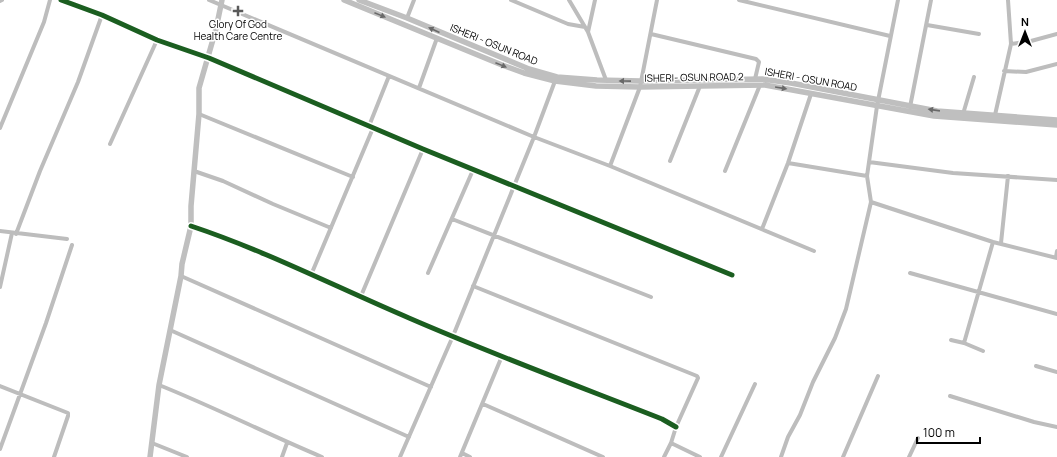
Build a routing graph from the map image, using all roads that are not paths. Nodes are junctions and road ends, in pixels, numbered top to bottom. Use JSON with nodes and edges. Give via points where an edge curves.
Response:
{"nodes":[{"id":1,"x":50,"y":0,"type":"edge"},
{"id":2,"x":61,"y":0,"type":"edge"},
{"id":3,"x":209,"y":0,"type":"edge"},
{"id":4,"x":344,"y":0,"type":"edge"},
{"id":5,"x":359,"y":0,"type":"edge"},
{"id":6,"x":414,"y":0,"type":"edge"},
{"id":7,"x":511,"y":0,"type":"edge"},
{"id":8,"x":569,"y":0,"type":"edge"},
{"id":9,"x":595,"y":0,"type":"edge"},
{"id":10,"x":657,"y":0,"type":"edge"},
{"id":11,"x":739,"y":0,"type":"edge"},
{"id":12,"x":898,"y":0,"type":"edge"},
{"id":13,"x":931,"y":0,"type":"edge"},
{"id":14,"x":1008,"y":0,"type":"edge"},
{"id":15,"x":221,"y":2,"type":"edge"},
{"id":16,"x":102,"y":15,"type":"junction"},
{"id":17,"x":407,"y":18,"type":"junction"},
{"id":18,"x":927,"y":25,"type":"junction"},
{"id":19,"x":585,"y":27,"type":"junction"},
{"id":20,"x":588,"y":32,"type":"junction"},
{"id":21,"x":651,"y":34,"type":"junction"},
{"id":22,"x":979,"y":34,"type":"dead end"},
{"id":23,"x":1057,"y":34,"type":"edge"},
{"id":24,"x":890,"y":36,"type":"junction"},
{"id":25,"x":437,"y":38,"type":"junction"},
{"id":26,"x":156,"y":40,"type":"junction"},
{"id":27,"x":1011,"y":44,"type":"junction"},
{"id":28,"x":209,"y":58,"type":"junction"},
{"id":29,"x":1057,"y":64,"type":"edge"},
{"id":30,"x":1004,"y":71,"type":"junction"},
{"id":31,"x":389,"y":76,"type":"junction"},
{"id":32,"x":974,"y":77,"type":"dead end"},
{"id":33,"x":755,"y":79,"type":"junction"},
{"id":34,"x":606,"y":80,"type":"junction"},
{"id":35,"x":555,"y":81,"type":"junction"},
{"id":36,"x":641,"y":84,"type":"junction"},
{"id":37,"x":760,"y":85,"type":"junction"},
{"id":38,"x":700,"y":86,"type":"junction"},
{"id":39,"x":419,"y":88,"type":"junction"},
{"id":40,"x":811,"y":94,"type":"junction"},
{"id":41,"x":878,"y":103,"type":"junction"},
{"id":42,"x":910,"y":106,"type":"junction"},
{"id":43,"x":199,"y":114,"type":"junction"},
{"id":44,"x":963,"y":114,"type":"junction"},
{"id":45,"x":995,"y":115,"type":"junction"},
{"id":46,"x":1057,"y":120,"type":"edge"},
{"id":47,"x":1057,"y":125,"type":"edge"},
{"id":48,"x":371,"y":127,"type":"junction"},
{"id":49,"x":0,"y":128,"type":"edge"},
{"id":50,"x":534,"y":137,"type":"junction"},
{"id":51,"x":110,"y":144,"type":"dead end"},
{"id":52,"x":423,"y":150,"type":"junction"},
{"id":53,"x":670,"y":162,"type":"dead end"},
{"id":54,"x":869,"y":162,"type":"junction"},
{"id":55,"x":788,"y":163,"type":"junction"},
{"id":56,"x":610,"y":166,"type":"junction"},
{"id":57,"x":474,"y":170,"type":"junction"},
{"id":58,"x":194,"y":171,"type":"junction"},
{"id":59,"x":725,"y":171,"type":"dead end"},
{"id":60,"x":867,"y":176,"type":"junction"},
{"id":61,"x":1008,"y":176,"type":"junction"},
{"id":62,"x":353,"y":177,"type":"junction"},
{"id":63,"x":1057,"y":180,"type":"edge"},
{"id":64,"x":514,"y":186,"type":"junction"},
{"id":65,"x":871,"y":202,"type":"junction"},
{"id":66,"x":452,"y":219,"type":"junction"},
{"id":67,"x":191,"y":226,"type":"junction"},
{"id":68,"x":331,"y":228,"type":"junction"},
{"id":69,"x":762,"y":229,"type":"junction"},
{"id":70,"x":0,"y":231,"type":"edge"},
{"id":71,"x":14,"y":234,"type":"junction"},
{"id":72,"x":494,"y":236,"type":"junction"},
{"id":73,"x":67,"y":239,"type":"dead end"},
{"id":74,"x":993,"y":242,"type":"junction"},
{"id":75,"x":1001,"y":243,"type":"junction"},
{"id":76,"x":72,"y":245,"type":"dead end"},
{"id":77,"x":814,"y":251,"type":"dead end"},
{"id":78,"x":1057,"y":251,"type":"edge"},
{"id":79,"x":1056,"y":257,"type":"edge"},
{"id":80,"x":428,"y":273,"type":"dead end"},
{"id":81,"x":910,"y":273,"type":"dead end"},
{"id":82,"x":311,"y":275,"type":"junction"},
{"id":83,"x":732,"y":275,"type":"dead end"},
{"id":84,"x":181,"y":276,"type":"junction"},
{"id":85,"x":473,"y":286,"type":"junction"},
{"id":86,"x":0,"y":287,"type":"edge"},
{"id":87,"x":979,"y":292,"type":"junction"},
{"id":88,"x":361,"y":296,"type":"junction"},
{"id":89,"x":650,"y":297,"type":"dead end"},
{"id":90,"x":1057,"y":314,"type":"edge"},
{"id":91,"x":170,"y":330,"type":"junction"},
{"id":92,"x":452,"y":336,"type":"junction"},
{"id":93,"x":951,"y":340,"type":"dead end"},
{"id":94,"x":964,"y":343,"type":"junction"},
{"id":95,"x":983,"y":351,"type":"dead end"},
{"id":96,"x":502,"y":356,"type":"junction"},
{"id":97,"x":1036,"y":366,"type":"dead end"},
{"id":98,"x":1057,"y":372,"type":"edge"},
{"id":99,"x":878,"y":376,"type":"dead end"},
{"id":100,"x":755,"y":384,"type":"dead end"},
{"id":101,"x":159,"y":385,"type":"junction"},
{"id":102,"x":0,"y":386,"type":"edge"},
{"id":103,"x":431,"y":387,"type":"junction"},
{"id":104,"x":21,"y":394,"type":"junction"},
{"id":105,"x":950,"y":396,"type":"dead end"},
{"id":106,"x":483,"y":404,"type":"junction"},
{"id":107,"x":676,"y":427,"type":"junction"},
{"id":108,"x":1057,"y":427,"type":"edge"},
{"id":109,"x":409,"y":437,"type":"junction"},
{"id":110,"x":918,"y":438,"type":"dead end"},
{"id":111,"x":152,"y":443,"type":"junction"},
{"id":112,"x":287,"y":443,"type":"junction"},
{"id":113,"x":671,"y":443,"type":"junction"},
{"id":114,"x":0,"y":449,"type":"edge"},
{"id":115,"x":461,"y":455,"type":"edge"},
{"id":116,"x":54,"y":457,"type":"edge"},
{"id":117,"x":150,"y":457,"type":"edge"},
{"id":118,"x":187,"y":457,"type":"edge"},
{"id":119,"x":282,"y":457,"type":"edge"},
{"id":120,"x":322,"y":457,"type":"edge"},
{"id":121,"x":400,"y":457,"type":"edge"},
{"id":122,"x":470,"y":457,"type":"edge"},
{"id":123,"x":603,"y":457,"type":"edge"},
{"id":124,"x":664,"y":457,"type":"edge"},
{"id":125,"x":700,"y":457,"type":"edge"},
{"id":126,"x":721,"y":457,"type":"edge"},
{"id":127,"x":781,"y":457,"type":"edge"},
{"id":128,"x":843,"y":457,"type":"edge"},
{"id":129,"x":909,"y":457,"type":"edge"}],
"edges":[{"from":1,"to":49,"type":"street","via":[[44,22]]},
{"from":2,"to":16,"type":"street"},
{"from":3,"to":15,"type":"street"},
{"from":4,"to":25,"type":"main road","name":"ISHERI- OSUN ROAD 2","one_way":true},
{"from":5,"to":17,"type":"main road","name":"ISHERI - OSUN ROAD"},
{"from":6,"to":17,"type":"street"},
{"from":7,"to":19,"type":"street","via":[[568,24]]},
{"from":8,"to":19,"type":"street"},
{"from":9,"to":20,"type":"street"},
{"from":10,"to":21,"type":"street"},
{"from":11,"to":24,"type":"street"},
{"from":12,"to":24,"type":"street"},
{"from":13,"to":18,"type":"street"},
{"from":14,"to":27,"type":"street"},
{"from":15,"to":28,"type":"main road"},
{"from":15,"to":31,"type":"street"},
{"from":16,"to":26,"type":"street"},
{"from":16,"to":71,"type":"street","via":[[78,82]]},
{"from":34,"to":17,"type":"main road","name":"ISHERI - OSUN ROAD","one_way":true,"via":[[557,77],[530,69]]},
{"from":18,"to":22,"type":"street"},
{"from":18,"to":42,"type":"street"},
{"from":19,"to":20,"type":"street"},
{"from":20,"to":34,"type":"street"},
{"from":21,"to":33,"type":"street","via":[[756,59],[759,65]]},
{"from":21,"to":36,"type":"street"},
{"from":23,"to":27,"type":"street"},
{"from":24,"to":41,"type":"street"},
{"from":25,"to":35,"type":"main road","name":"ISHERI- OSUN ROAD 2","one_way":true,"via":[[502,65]]},
{"from":25,"to":39,"type":"street"},
{"from":26,"to":28,"type":"street"},
{"from":26,"to":51,"type":"street"},
{"from":27,"to":30,"type":"street"},
{"from":28,"to":43,"type":"main road","via":[[203,69],[199,88]]},
{"from":28,"to":48,"type":"street"},
{"from":29,"to":30,"type":"street","via":[[1026,72]]},
{"from":30,"to":45,"type":"street"},
{"from":31,"to":39,"type":"street"},
{"from":31,"to":48,"type":"street"},
{"from":32,"to":44,"type":"street"},
{"from":33,"to":36,"type":"main road","name":"ISHERI - OSUN ROAD"},
{"from":33,"to":41,"type":"main road","name":"ISHERI - OSUN ROAD","via":[[791,83]]},
{"from":36,"to":34,"type":"main road","name":"ISHERI - OSUN ROAD","one_way":true},
{"from":35,"to":36,"type":"main road","name":"ISHERI- OSUN ROAD 2","via":[[596,86]]},
{"from":35,"to":50,"type":"street"},
{"from":36,"to":38,"type":"main road","name":"ISHERI- OSUN ROAD 2"},
{"from":36,"to":56,"type":"street"},
{"from":37,"to":38,"type":"main road","name":"ISHERI- OSUN ROAD 2"},
{"from":37,"to":40,"type":"main road","name":"ISHERI- OSUN ROAD 2","one_way":true},
{"from":37,"to":59,"type":"street"},
{"from":38,"to":53,"type":"street"},
{"from":39,"to":50,"type":"street"},
{"from":40,"to":41,"type":"main road","name":"ISHERI- OSUN ROAD 2"},
{"from":40,"to":55,"type":"street"},
{"from":41,"to":42,"type":"main road","name":"ISHERI - OSUN ROAD"},
{"from":41,"to":47,"type":"main road","name":"ISHERI- OSUN ROAD 2","via":[[934,116]]},
{"from":41,"to":54,"type":"street"},
{"from":44,"to":42,"type":"main road","name":"ISHERI - OSUN ROAD","one_way":true},
{"from":43,"to":58,"type":"main road"},
{"from":43,"to":62,"type":"street"},
{"from":44,"to":45,"type":"main road","name":"ISHERI - OSUN ROAD"},
{"from":45,"to":46,"type":"main road","name":"ISHERI - OSUN ROAD"},
{"from":48,"to":52,"type":"street"},
{"from":48,"to":62,"type":"street"},
{"from":50,"to":56,"type":"street"},
{"from":50,"to":64,"type":"street"},
{"from":52,"to":57,"type":"street"},
{"from":52,"to":88,"type":"street"},
{"from":54,"to":60,"type":"street"},
{"from":54,"to":61,"type":"street","via":[[953,173]]},
{"from":55,"to":60,"type":"street"},
{"from":55,"to":69,"type":"street"},
{"from":56,"to":69,"type":"street"},
{"from":57,"to":64,"type":"street"},
{"from":57,"to":66,"type":"street"},
{"from":58,"to":67,"type":"main road"},
{"from":58,"to":68,"type":"street"},
{"from":60,"to":65,"type":"street"},
{"from":61,"to":63,"type":"street"},
{"from":61,"to":75,"type":"street"},
{"from":62,"to":68,"type":"street"},
{"from":64,"to":72,"type":"street"},
{"from":64,"to":83,"type":"street"},
{"from":65,"to":74,"type":"street"},
{"from":65,"to":127,"type":"street","via":[[846,309]]},
{"from":66,"to":72,"type":"street"},
{"from":66,"to":80,"type":"street"},
{"from":67,"to":82,"type":"street","via":[[265,253]]},
{"from":67,"to":84,"type":"main road"},
{"from":68,"to":82,"type":"street"},
{"from":69,"to":77,"type":"street"},
{"from":70,"to":71,"type":"street"},
{"from":71,"to":73,"type":"street"},
{"from":71,"to":86,"type":"street"},
{"from":72,"to":85,"type":"street"},
{"from":72,"to":89,"type":"street"},
{"from":74,"to":75,"type":"street"},
{"from":74,"to":87,"type":"street"},
{"from":75,"to":79,"type":"street"},
{"from":76,"to":104,"type":"street"},
{"from":78,"to":79,"type":"street"},
{"from":81,"to":87,"type":"street"},
{"from":82,"to":88,"type":"street"},
{"from":84,"to":91,"type":"main road"},
{"from":84,"to":103,"type":"street"},
{"from":85,"to":92,"type":"street"},
{"from":85,"to":107,"type":"street","via":[[697,376]]},
{"from":87,"to":90,"type":"street"},
{"from":87,"to":94,"type":"street"},
{"from":88,"to":92,"type":"street"},
{"from":91,"to":101,"type":"main road"},
{"from":91,"to":109,"type":"street"},
{"from":92,"to":96,"type":"street"},
{"from":92,"to":103,"type":"street"},
{"from":93,"to":94,"type":"street"},
{"from":94,"to":95,"type":"street"},
{"from":96,"to":106,"type":"street"},
{"from":96,"to":107,"type":"street","via":[[662,419]]},
{"from":97,"to":98,"type":"street"},
{"from":99,"to":128,"type":"street"},
{"from":100,"to":126,"type":"street"},
{"from":101,"to":111,"type":"main road"},
{"from":101,"to":112,"type":"street"},
{"from":102,"to":104,"type":"street"},
{"from":103,"to":109,"type":"street"},
{"from":104,"to":114,"type":"street"},
{"from":104,"to":116,"type":"street","via":[[68,413]]},
{"from":105,"to":108,"type":"street"},
{"from":106,"to":115,"type":"street"},
{"from":106,"to":123,"type":"street"},
{"from":107,"to":113,"type":"street"},
{"from":109,"to":121,"type":"street"},
{"from":110,"to":129,"type":"street"},
{"from":111,"to":117,"type":"main road"},
{"from":111,"to":118,"type":"street"},
{"from":112,"to":119,"type":"street"},
{"from":112,"to":120,"type":"street"},
{"from":113,"to":124,"type":"street"},
{"from":113,"to":125,"type":"street"},
{"from":115,"to":122,"type":"street"}]}
